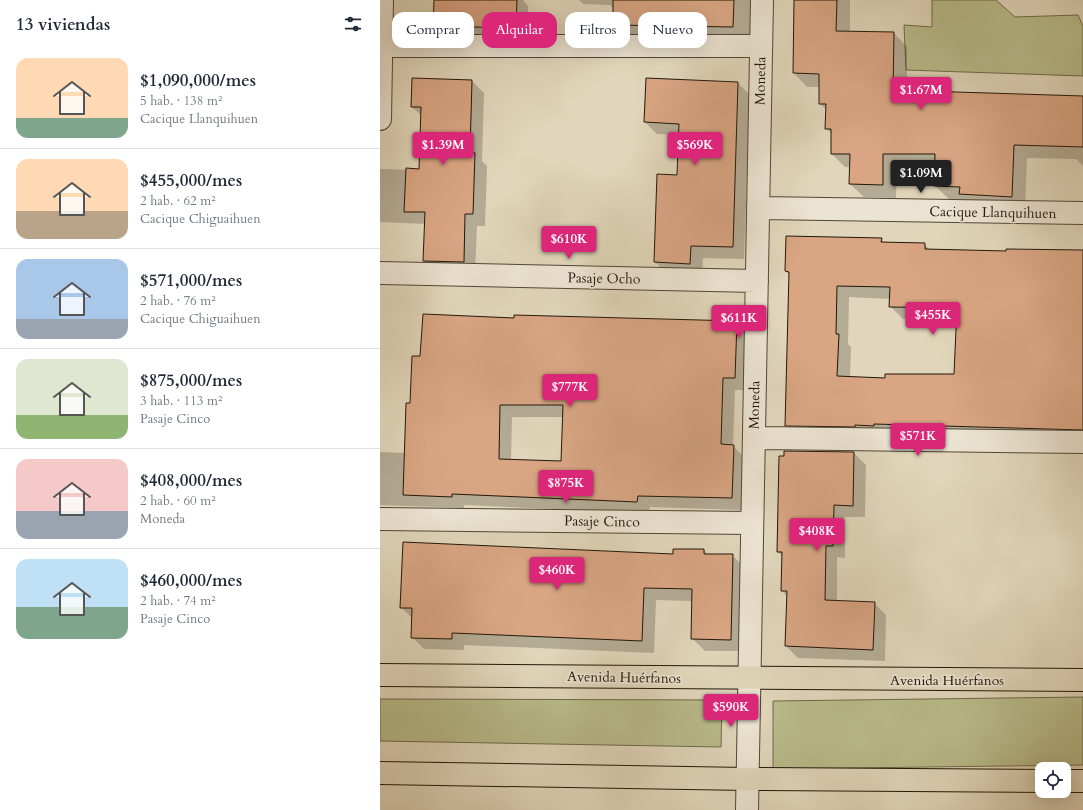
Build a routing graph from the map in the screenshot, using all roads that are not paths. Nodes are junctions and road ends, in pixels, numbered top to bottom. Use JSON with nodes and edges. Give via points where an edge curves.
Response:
{"nodes":[{"id":1,"x":382,"y":0,"type":"edge"},
{"id":2,"x":762,"y":0,"type":"edge"},
{"id":3,"x":381,"y":46,"type":"junction"},
{"id":4,"x":761,"y":46,"type":"junction"},
{"id":5,"x":380,"y":119,"type":"edge"},
{"id":6,"x":758,"y":208,"type":"junction"},
{"id":7,"x":1083,"y":213,"type":"edge"},
{"id":8,"x":380,"y":273,"type":"edge"},
{"id":9,"x":757,"y":281,"type":"junction"},
{"id":10,"x":754,"y":438,"type":"junction"},
{"id":11,"x":1083,"y":442,"type":"edge"},
{"id":12,"x":380,"y":519,"type":"edge"},
{"id":13,"x":752,"y":523,"type":"junction"},
{"id":14,"x":380,"y":675,"type":"edge"},
{"id":15,"x":749,"y":678,"type":"junction"},
{"id":16,"x":1083,"y":680,"type":"edge"},
{"id":17,"x":380,"y":773,"type":"edge"},
{"id":18,"x":748,"y":779,"type":"junction"},
{"id":19,"x":1035,"y":781,"type":"edge"},
{"id":20,"x":1071,"y":781,"type":"edge"},
{"id":21,"x":1083,"y":781,"type":"edge"},
{"id":22,"x":747,"y":810,"type":"edge"}],
"edges":[{"from":1,"to":3,"type":"street"},
{"from":2,"to":4,"type":"street","name":"Moneda"},
{"from":3,"to":4,"type":"street"},
{"from":3,"to":5,"type":"street"},
{"from":4,"to":6,"type":"street","name":"Moneda"},
{"from":6,"to":7,"type":"street","name":"Cacique Llanquihuen"},
{"from":6,"to":9,"type":"street","name":"Moneda"},
{"from":8,"to":9,"type":"street","name":"Pasaje Ocho"},
{"from":9,"to":10,"type":"street","name":"Moneda"},
{"from":10,"to":11,"type":"street"},
{"from":10,"to":13,"type":"street","name":"Moneda"},
{"from":12,"to":13,"type":"street","name":"Pasaje Cinco"},
{"from":13,"to":15,"type":"street","name":"Moneda"},
{"from":14,"to":15,"type":"main road","name":"Avenida Huérfanos"},
{"from":15,"to":16,"type":"main road","name":"Avenida Huérfanos"},
{"from":15,"to":18,"type":"street","name":"Moneda"},
{"from":17,"to":18,"type":"main road"},
{"from":18,"to":19,"type":"main road"},
{"from":18,"to":22,"type":"street","name":"Moneda"},
{"from":20,"to":21,"type":"main road"}]}
